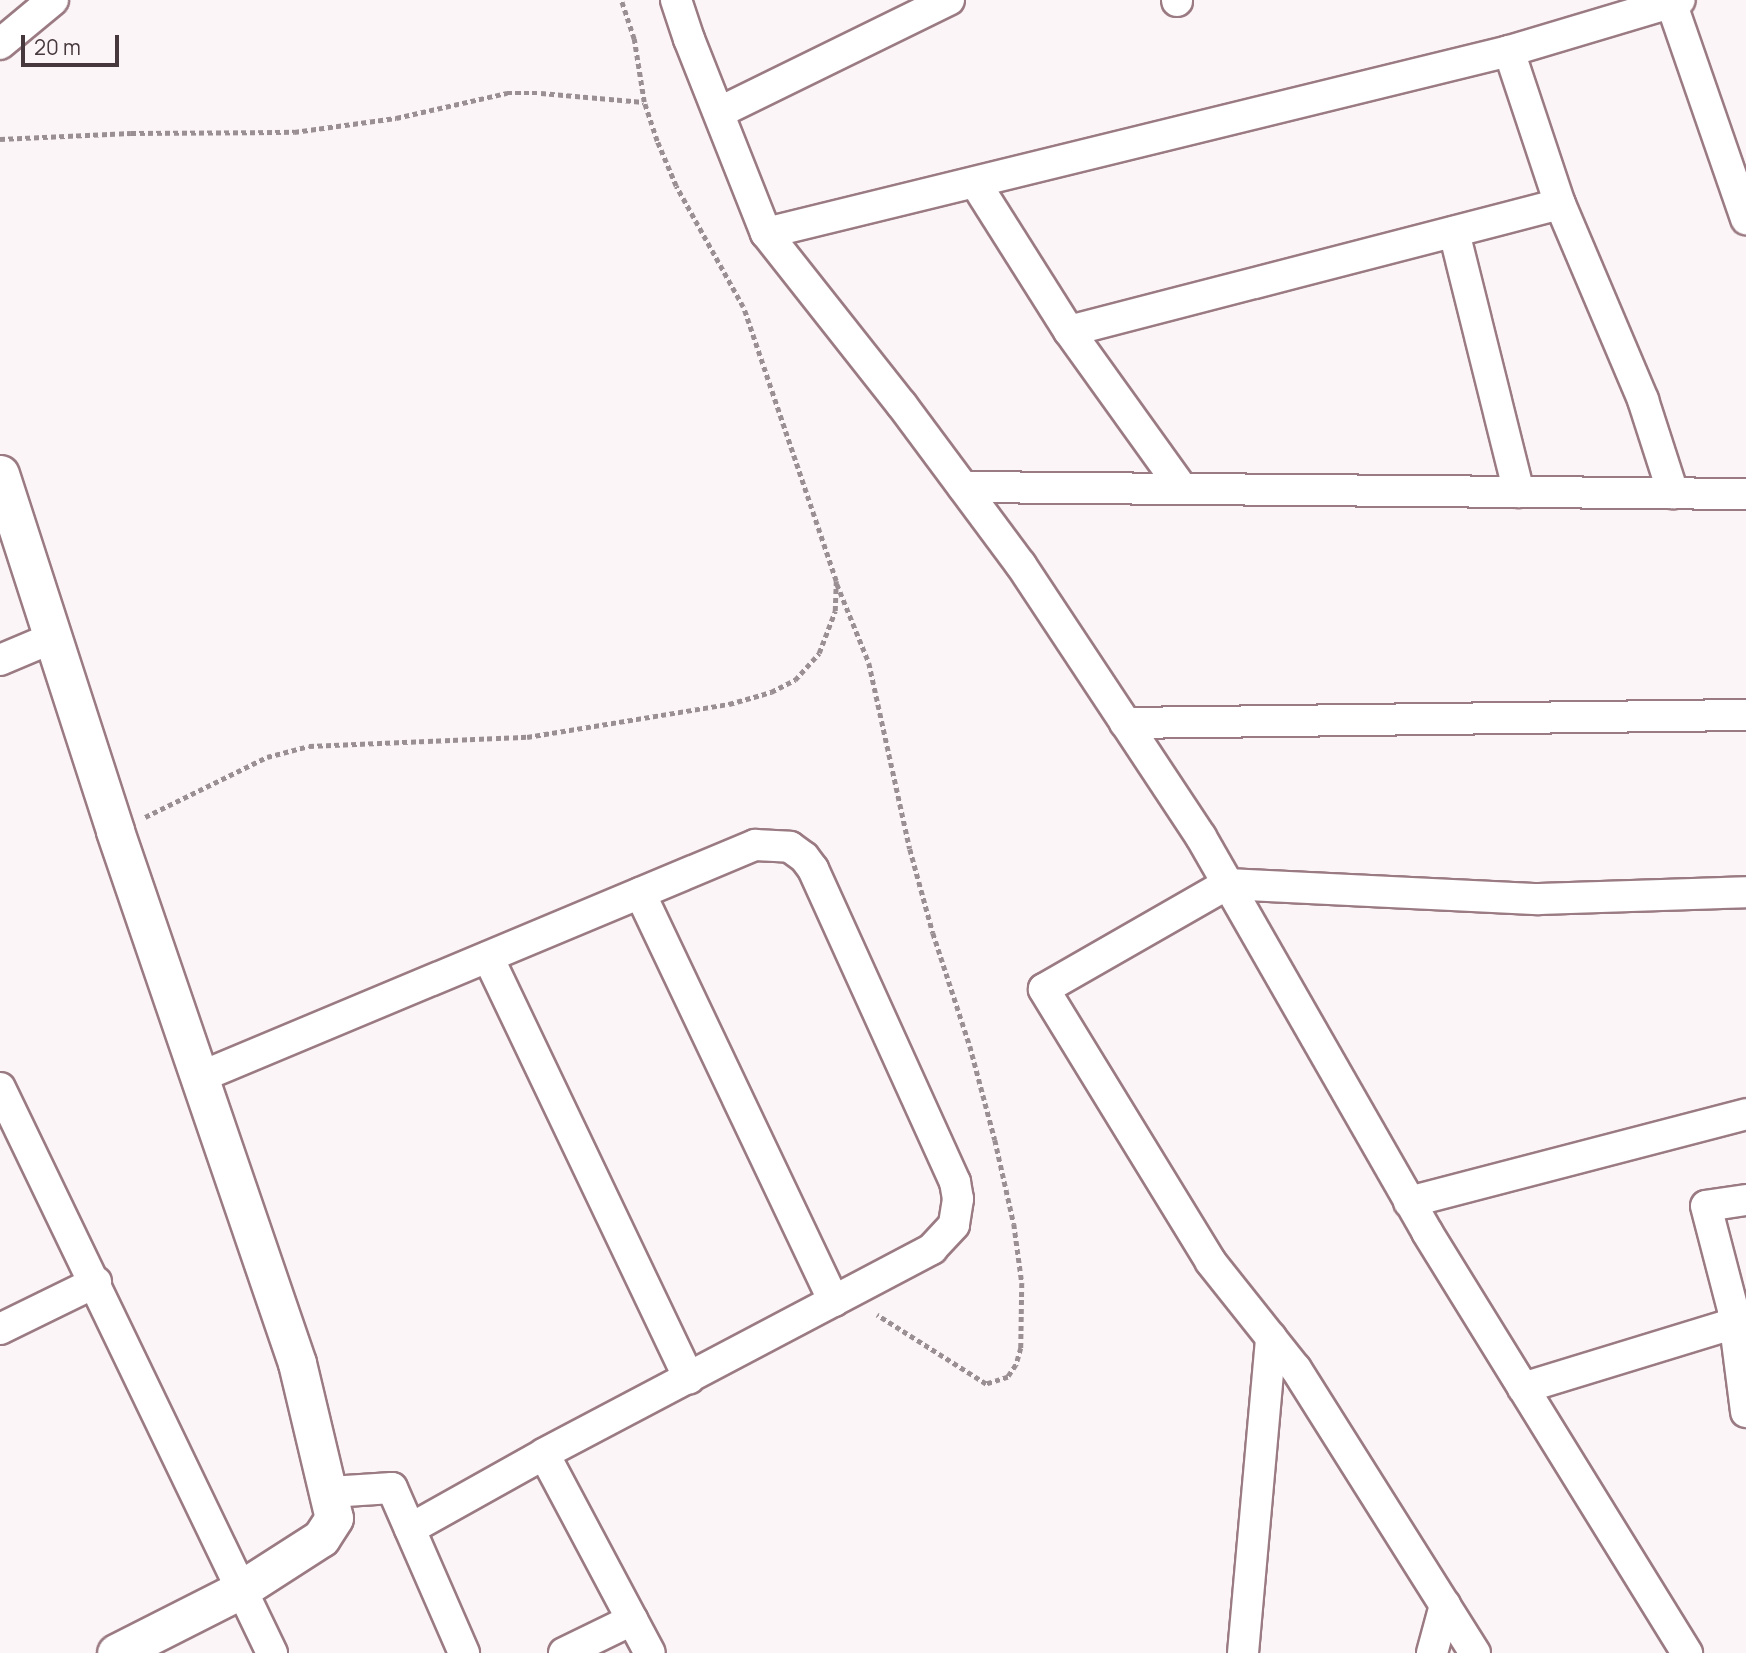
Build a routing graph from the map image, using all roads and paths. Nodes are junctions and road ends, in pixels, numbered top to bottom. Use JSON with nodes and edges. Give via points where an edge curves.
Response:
{"nodes":[{"id":1,"x":53,"y":0,"type":"edge"},
{"id":2,"x":621,"y":0,"type":"edge"},
{"id":3,"x":676,"y":0,"type":"edge"},
{"id":4,"x":949,"y":0,"type":"edge"},
{"id":5,"x":1675,"y":1,"type":"edge"},
{"id":6,"x":897,"y":12,"type":"edge"},
{"id":7,"x":0,"y":44,"type":"edge"},
{"id":8,"x":1509,"y":51,"type":"junction"},
{"id":9,"x":644,"y":102,"type":"junction"},
{"id":10,"x":720,"y":112,"type":"junction"},
{"id":11,"x":0,"y":139,"type":"edge"},
{"id":12,"x":976,"y":184,"type":"junction"},
{"id":13,"x":1560,"y":204,"type":"junction"},
{"id":14,"x":1746,"y":219,"type":"edge"},
{"id":15,"x":1454,"y":232,"type":"junction"},
{"id":16,"x":766,"y":233,"type":"junction"},
{"id":17,"x":1069,"y":331,"type":"junction"},
{"id":18,"x":0,"y":474,"type":"edge"},
{"id":19,"x":963,"y":487,"type":"junction"},
{"id":20,"x":1182,"y":488,"type":"junction"},
{"id":21,"x":1519,"y":492,"type":"junction"},
{"id":22,"x":1673,"y":493,"type":"junction"},
{"id":23,"x":1746,"y":494,"type":"edge"},
{"id":24,"x":836,"y":581,"type":"junction"},
{"id":25,"x":52,"y":638,"type":"junction"},
{"id":26,"x":0,"y":660,"type":"edge"},
{"id":27,"x":1746,"y":715,"type":"edge"},
{"id":28,"x":1125,"y":723,"type":"junction"},
{"id":29,"x":115,"y":831,"type":"junction"},
{"id":30,"x":1227,"y":884,"type":"junction"},
{"id":31,"x":1746,"y":892,"type":"edge"},
{"id":32,"x":640,"y":893,"type":"junction"},
{"id":33,"x":488,"y":957,"type":"junction"},
{"id":34,"x":200,"y":1077,"type":"junction"},
{"id":35,"x":0,"y":1088,"type":"edge"},
{"id":36,"x":1746,"y":1114,"type":"edge"},
{"id":37,"x":1746,"y":1200,"type":"edge"},
{"id":38,"x":1409,"y":1202,"type":"junction"},
{"id":39,"x":96,"y":1282,"type":"junction"},
{"id":40,"x":840,"y":1298,"type":"junction"},
{"id":41,"x":1735,"y":1323,"type":"junction"},
{"id":42,"x":0,"y":1329,"type":"edge"},
{"id":43,"x":1271,"y":1337,"type":"junction"},
{"id":44,"x":689,"y":1378,"type":"junction"},
{"id":45,"x":1522,"y":1388,"type":"junction"},
{"id":46,"x":1746,"y":1412,"type":"edge"},
{"id":47,"x":544,"y":1454,"type":"junction"},
{"id":48,"x":330,"y":1492,"type":"junction"},
{"id":49,"x":410,"y":1529,"type":"junction"},
{"id":50,"x":240,"y":1590,"type":"junction"},
{"id":51,"x":1445,"y":1605,"type":"junction"},
{"id":52,"x":632,"y":1620,"type":"junction"},
{"id":53,"x":116,"y":1653,"type":"edge"},
{"id":54,"x":272,"y":1653,"type":"edge"},
{"id":55,"x":464,"y":1653,"type":"edge"},
{"id":56,"x":564,"y":1653,"type":"edge"},
{"id":57,"x":650,"y":1653,"type":"edge"},
{"id":58,"x":1243,"y":1653,"type":"edge"},
{"id":59,"x":1432,"y":1653,"type":"edge"},
{"id":60,"x":1475,"y":1653,"type":"edge"},
{"id":61,"x":1687,"y":1653,"type":"edge"}],
"edges":[{"from":1,"to":7,"type":"street"},
{"from":2,"to":9,"type":"path","via":[[634,39]]},
{"from":3,"to":10,"type":"street"},
{"from":4,"to":6,"type":"street"},
{"from":5,"to":8,"type":"street"},
{"from":5,"to":14,"type":"street"},
{"from":6,"to":10,"type":"street"},
{"from":8,"to":12,"type":"street"},
{"from":8,"to":13,"type":"street"},
{"from":9,"to":11,"type":"path","via":[[507,93],[396,118],[294,132]]},
{"from":9,"to":24,"type":"path","via":[[676,187],[743,306]]},
{"from":10,"to":16,"type":"street"},
{"from":12,"to":16,"type":"street"},
{"from":12,"to":17,"type":"street"},
{"from":13,"to":15,"type":"street"},
{"from":13,"to":22,"type":"street","via":[[1643,400]]},
{"from":15,"to":17,"type":"street"},
{"from":15,"to":21,"type":"street"},
{"from":16,"to":19,"type":"street"},
{"from":17,"to":20,"type":"street"},
{"from":18,"to":25,"type":"street"},
{"from":19,"to":20,"type":"street"},
{"from":19,"to":28,"type":"street","via":[[1021,565]]},
{"from":20,"to":21,"type":"street"},
{"from":21,"to":22,"type":"street"},
{"from":22,"to":23,"type":"street"},
{"from":24,"to":29,"type":"path","via":[[835,611],[819,653],[795,680],[771,692],[729,704],[527,737],[310,746],[267,757]]},
{"from":24,"to":40,"type":"path","via":[[869,663],[914,861],[970,1046],[1003,1176],[1022,1283],[1021,1348],[1016,1365],[1007,1377],[986,1384]]},
{"from":25,"to":26,"type":"street"},
{"from":25,"to":29,"type":"street"},
{"from":27,"to":28,"type":"street"},
{"from":28,"to":30,"type":"street"},
{"from":29,"to":34,"type":"street"},
{"from":30,"to":31,"type":"street","via":[[1539,899]]},
{"from":30,"to":38,"type":"street"},
{"from":30,"to":43,"type":"street","via":[[1045,989],[1211,1262]]},
{"from":32,"to":33,"type":"street"},
{"from":32,"to":40,"type":"street"},
{"from":32,"to":40,"type":"street","via":[[755,845],[790,847],[813,869],[955,1182],[958,1199],[954,1225],[932,1249]]},
{"from":33,"to":34,"type":"street"},
{"from":33,"to":44,"type":"street"},
{"from":34,"to":48,"type":"street","via":[[297,1363]]},
{"from":35,"to":39,"type":"street"},
{"from":36,"to":38,"type":"street"},
{"from":37,"to":41,"type":"street","via":[[1706,1206]]},
{"from":38,"to":45,"type":"street"},
{"from":39,"to":42,"type":"street"},
{"from":39,"to":50,"type":"street"},
{"from":40,"to":44,"type":"street"},
{"from":41,"to":45,"type":"street"},
{"from":41,"to":46,"type":"street"},
{"from":43,"to":51,"type":"street","via":[[1296,1369]]},
{"from":43,"to":58,"type":"street"},
{"from":44,"to":47,"type":"street"},
{"from":45,"to":61,"type":"street"},
{"from":47,"to":49,"type":"street"},
{"from":47,"to":52,"type":"street"},
{"from":48,"to":49,"type":"street","via":[[392,1488]]},
{"from":48,"to":50,"type":"street","via":[[334,1518],[321,1538]]},
{"from":49,"to":55,"type":"street"},
{"from":50,"to":53,"type":"street"},
{"from":50,"to":54,"type":"street"},
{"from":51,"to":59,"type":"street"},
{"from":51,"to":60,"type":"street"},
{"from":52,"to":56,"type":"street"},
{"from":52,"to":57,"type":"street"}]}
